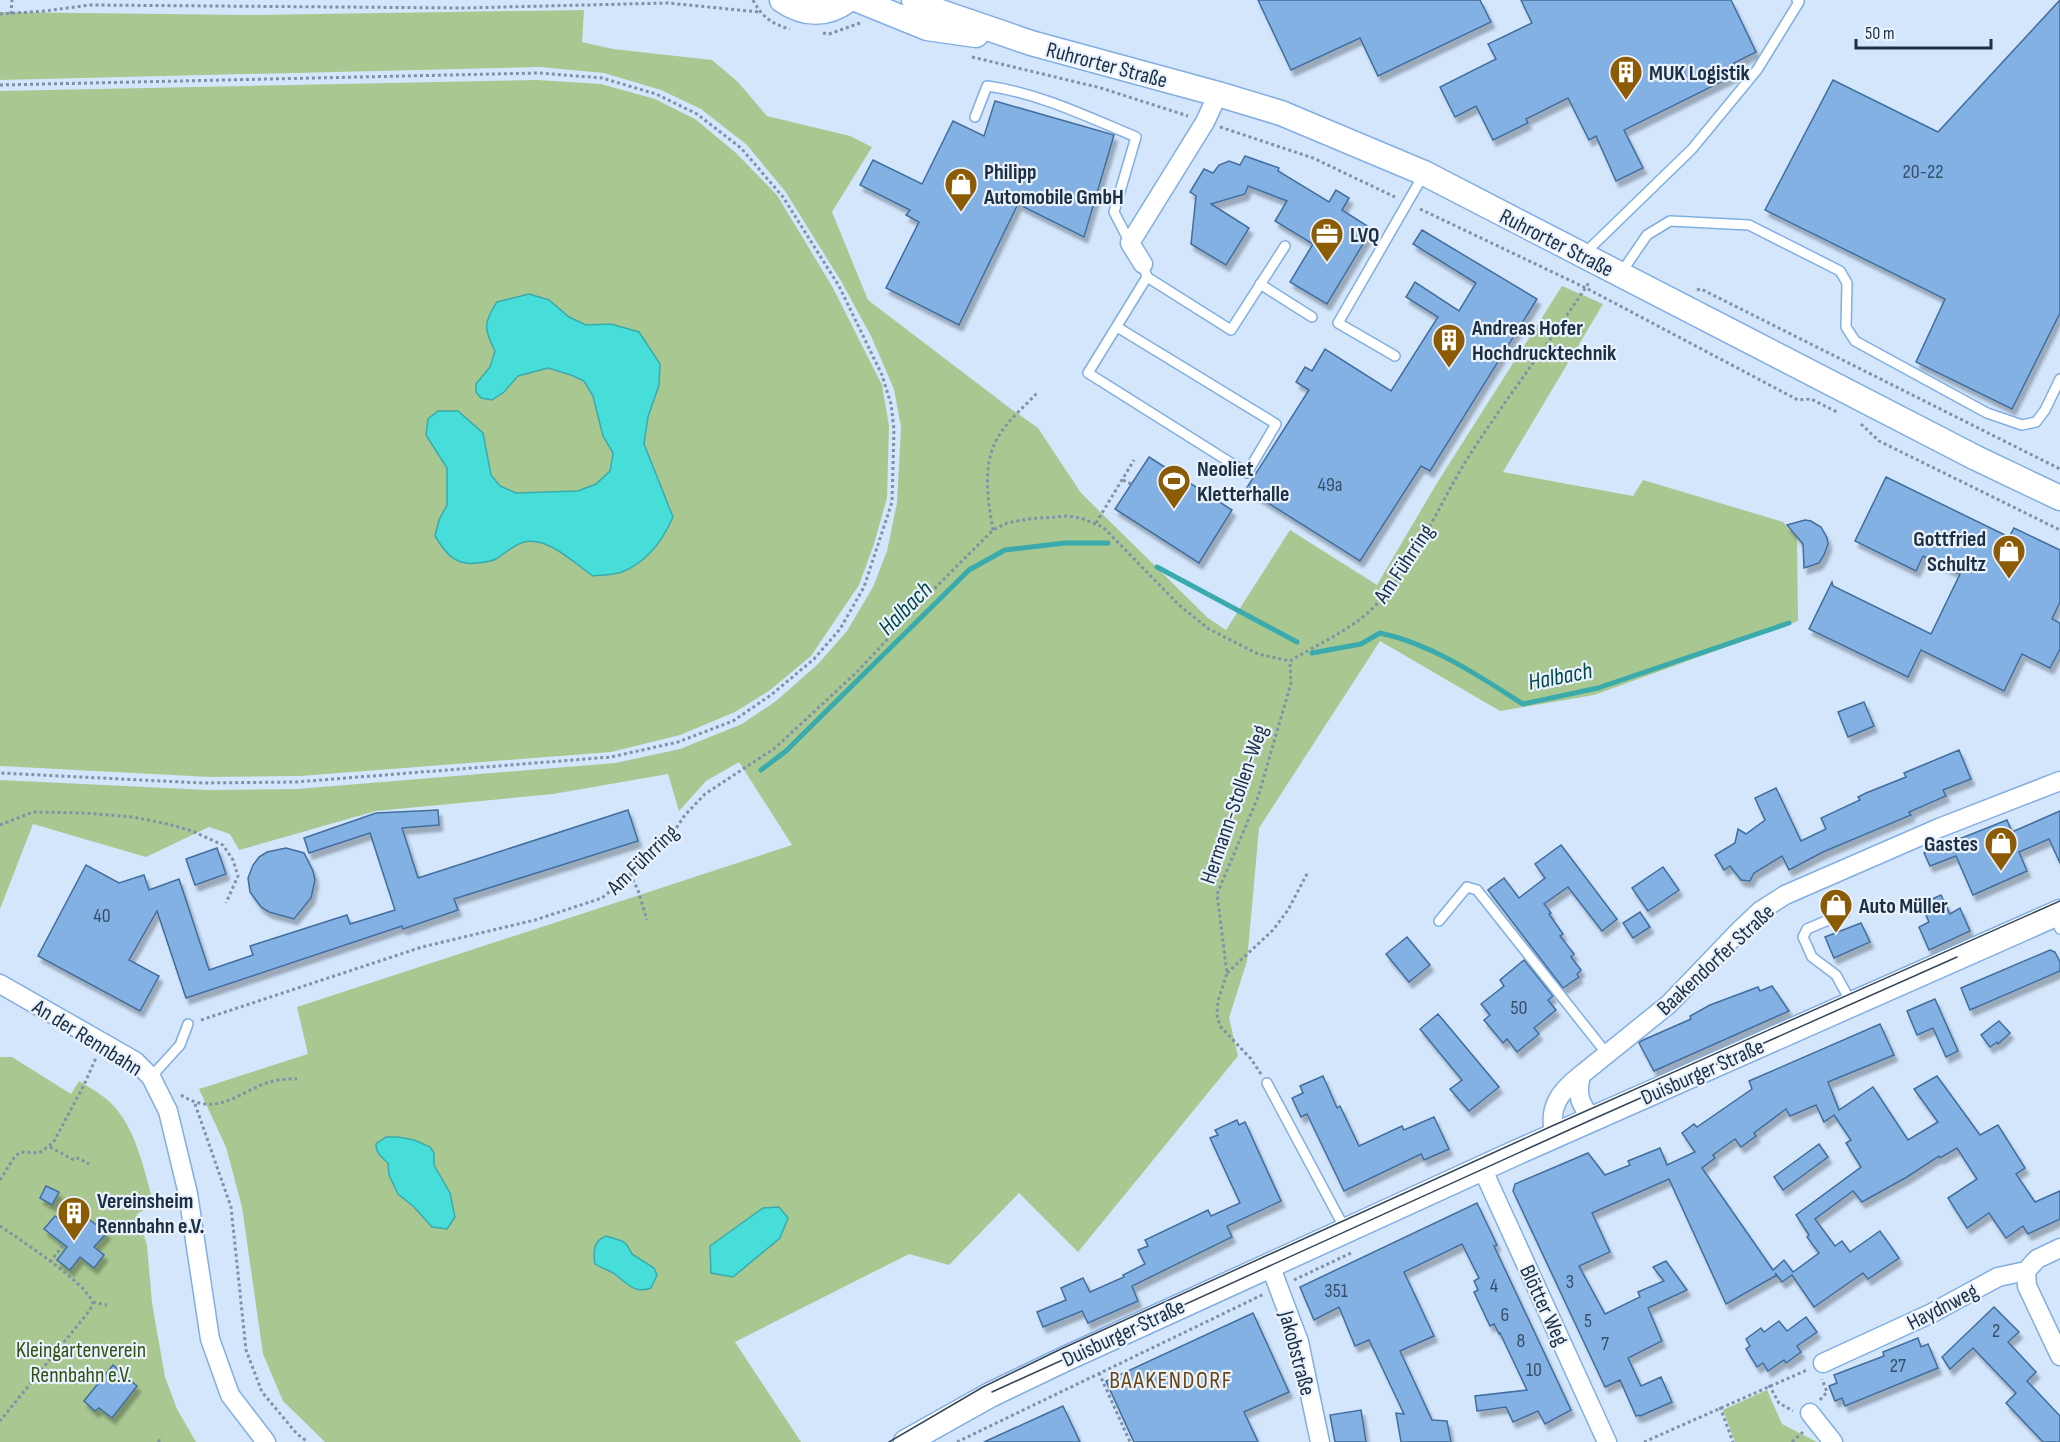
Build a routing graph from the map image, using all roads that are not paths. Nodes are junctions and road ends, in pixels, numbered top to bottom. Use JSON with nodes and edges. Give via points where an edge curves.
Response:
{"nodes":[{"id":1,"x":782,"y":0,"type":"edge"},
{"id":2,"x":848,"y":0,"type":"edge"},
{"id":3,"x":858,"y":0,"type":"edge"},
{"id":4,"x":914,"y":0,"type":"edge"},
{"id":5,"x":945,"y":0,"type":"edge"},
{"id":6,"x":1797,"y":0,"type":"edge"},
{"id":7,"x":969,"y":20,"type":"junction"},
{"id":8,"x":1031,"y":43,"type":"junction"},
{"id":9,"x":1218,"y":94,"type":"junction"},
{"id":10,"x":975,"y":117,"type":"dead end"},
{"id":11,"x":1424,"y":173,"type":"junction"},
{"id":12,"x":1130,"y":243,"type":"junction"},
{"id":13,"x":1285,"y":246,"type":"dead end"},
{"id":14,"x":1602,"y":264,"type":"junction"},
{"id":15,"x":1145,"y":271,"type":"junction"},
{"id":16,"x":1260,"y":284,"type":"junction"},
{"id":17,"x":1312,"y":317,"type":"dead end"},
{"id":18,"x":1117,"y":327,"type":"junction"},
{"id":19,"x":1395,"y":356,"type":"dead end"},
{"id":20,"x":2060,"y":379,"type":"edge"},
{"id":21,"x":2060,"y":498,"type":"edge"},
{"id":22,"x":2060,"y":781,"type":"edge"},
{"id":23,"x":1845,"y":913,"type":"dead end"},
{"id":24,"x":2058,"y":919,"type":"edge"},
{"id":25,"x":1440,"y":921,"type":"dead end"},
{"id":26,"x":0,"y":984,"type":"edge"},
{"id":27,"x":1852,"y":1004,"type":"junction"},
{"id":28,"x":188,"y":1024,"type":"road end"},
{"id":29,"x":1607,"y":1054,"type":"junction"},
{"id":30,"x":1581,"y":1075,"type":"junction"},
{"id":31,"x":151,"y":1077,"type":"junction"},
{"id":32,"x":1267,"y":1083,"type":"road end"},
{"id":33,"x":1592,"y":1120,"type":"junction"},
{"id":34,"x":1555,"y":1136,"type":"junction"},
{"id":35,"x":1482,"y":1168,"type":"junction"},
{"id":36,"x":1346,"y":1231,"type":"junction"},
{"id":37,"x":2060,"y":1248,"type":"edge"},
{"id":38,"x":1270,"y":1265,"type":"junction"},
{"id":39,"x":2026,"y":1271,"type":"junction"},
{"id":40,"x":2060,"y":1356,"type":"edge"},
{"id":41,"x":1820,"y":1364,"type":"road end"},
{"id":42,"x":1810,"y":1413,"type":"road end"},
{"id":43,"x":266,"y":1442,"type":"edge"},
{"id":44,"x":906,"y":1442,"type":"edge"},
{"id":45,"x":1320,"y":1442,"type":"edge"},
{"id":46,"x":1607,"y":1442,"type":"edge"},
{"id":47,"x":1833,"y":1442,"type":"edge"}],
"edges":[{"from":1,"to":2,"type":"street","via":[[808,12],[824,12]]},
{"from":3,"to":8,"type":"street","name":"Ruhrorter Straße","via":[[927,28]]},
{"from":4,"to":7,"type":"street","name":"Ruhrorter Straße"},
{"from":5,"to":7,"type":"street","name":"Ruhrorter Straße"},
{"from":6,"to":14,"type":"lane","via":[[1756,70],[1692,149],[1635,207]]},
{"from":7,"to":8,"type":"street","name":"Ruhrorter Straße"},
{"from":8,"to":9,"type":"street","name":"Ruhrorter Straße"},
{"from":9,"to":11,"type":"street","name":"Ruhrorter Straße","via":[[1281,113]]},
{"from":9,"to":12,"type":"street","via":[[1205,122]]},
{"from":10,"to":12,"type":"lane","via":[[987,86],[1013,90],[1136,137],[1114,212]]},
{"from":11,"to":14,"type":"street","name":"Ruhrorter Straße"},
{"from":11,"to":19,"type":"lane","via":[[1338,323]]},
{"from":12,"to":15,"type":"street"},
{"from":13,"to":16,"type":"lane"},
{"from":14,"to":20,"type":"lane","via":[[1670,221],[1749,225],[1840,271],[1847,283],[1846,327],[1855,341],[1987,413],[2022,425],[2036,422]]},
{"from":14,"to":21,"type":"street","name":"Ruhrorter Straße"},
{"from":15,"to":16,"type":"lane","via":[[1231,330]]},
{"from":15,"to":18,"type":"lane"},
{"from":16,"to":17,"type":"lane"},
{"from":18,"to":18,"type":"lane","via":[[1276,424],[1247,473],[1088,373]]},
{"from":22,"to":29,"type":"street","name":"Baakendorfer Straße","via":[[1785,895],[1760,911],[1669,1004]]},
{"from":23,"to":27,"type":"lane","via":[[1807,929],[1803,937],[1812,957],[1836,975]]},
{"from":24,"to":27,"type":"street","name":"Duisburger Straße"},
{"from":25,"to":29,"type":"lane","via":[[1467,887],[1477,890]]},
{"from":26,"to":31,"type":"street","name":"An der Rennbahn","via":[[103,1041],[135,1061]]},
{"from":27,"to":33,"type":"street","name":"Duisburger Straße"},
{"from":28,"to":31,"type":"lane","via":[[180,1045]]},
{"from":29,"to":30,"type":"street","name":"Baakendorfer Straße"},
{"from":30,"to":33,"type":"street","via":[[1578,1098]]},
{"from":30,"to":34,"type":"street","name":"Baakendorfer Straße","via":[[1566,1086],[1552,1112]]},
{"from":31,"to":43,"type":"street","name":"An der Rennbahn","via":[[168,1111],[188,1194],[210,1339],[230,1395]]},
{"from":32,"to":36,"type":"lane"},
{"from":33,"to":34,"type":"street","name":"Duisburger Straße"},
{"from":34,"to":35,"type":"street","name":"Duisburger Straße"},
{"from":35,"to":36,"type":"street","name":"Duisburger Straße"},
{"from":35,"to":46,"type":"street","name":"Blötter Weg"},
{"from":36,"to":38,"type":"street","name":"Duisburger Straße"},
{"from":37,"to":39,"type":"street","name":"Haydnweg","via":[[2037,1259]]},
{"from":38,"to":44,"type":"street","name":"Duisburger Straße","via":[[990,1395]]},
{"from":38,"to":45,"type":"street","name":"Jakobstraße","via":[[1299,1342]]},
{"from":39,"to":40,"type":"street","via":[[2027,1286]]},
{"from":39,"to":41,"type":"street","name":"Haydnweg","via":[[1998,1277],[1932,1313]]},
{"from":42,"to":47,"type":"street"}]}
